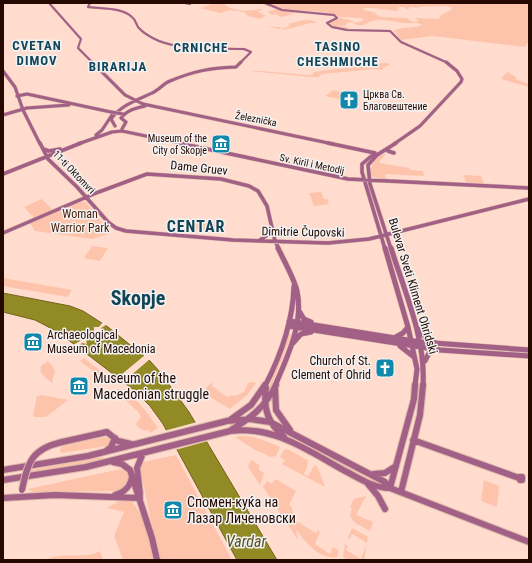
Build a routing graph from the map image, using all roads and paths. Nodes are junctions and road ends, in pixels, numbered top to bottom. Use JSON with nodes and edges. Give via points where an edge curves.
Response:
{"nodes":[{"id":1,"x":49,"y":3,"type":"edge"},
{"id":2,"x":90,"y":3,"type":"edge"},
{"id":3,"x":185,"y":3,"type":"edge"},
{"id":4,"x":265,"y":3,"type":"edge"},
{"id":5,"x":190,"y":4,"type":"dead end"},
{"id":6,"x":3,"y":71,"type":"edge"},
{"id":7,"x":461,"y":77,"type":"junction"},
{"id":8,"x":15,"y":89,"type":"junction"},
{"id":9,"x":27,"y":94,"type":"junction"},
{"id":10,"x":17,"y":96,"type":"junction"},
{"id":11,"x":126,"y":96,"type":"junction"},
{"id":12,"x":142,"y":97,"type":"junction"},
{"id":13,"x":58,"y":100,"type":"junction"},
{"id":14,"x":134,"y":101,"type":"junction"},
{"id":15,"x":20,"y":103,"type":"junction"},
{"id":16,"x":142,"y":104,"type":"junction"},
{"id":17,"x":55,"y":105,"type":"junction"},
{"id":18,"x":125,"y":105,"type":"junction"},
{"id":19,"x":80,"y":106,"type":"junction"},
{"id":20,"x":149,"y":106,"type":"junction"},
{"id":21,"x":22,"y":108,"type":"junction"},
{"id":22,"x":10,"y":112,"type":"junction"},
{"id":23,"x":25,"y":114,"type":"junction"},
{"id":24,"x":123,"y":114,"type":"junction"},
{"id":25,"x":3,"y":115,"type":"edge"},
{"id":26,"x":106,"y":126,"type":"junction"},
{"id":27,"x":115,"y":126,"type":"junction"},
{"id":28,"x":122,"y":129,"type":"junction"},
{"id":29,"x":112,"y":132,"type":"junction"},
{"id":30,"x":127,"y":132,"type":"junction"},
{"id":31,"x":43,"y":149,"type":"junction"},
{"id":32,"x":62,"y":149,"type":"junction"},
{"id":33,"x":387,"y":149,"type":"junction"},
{"id":34,"x":394,"y":153,"type":"dead end"},
{"id":35,"x":376,"y":154,"type":"junction"},
{"id":36,"x":46,"y":156,"type":"junction"},
{"id":37,"x":30,"y":163,"type":"junction"},
{"id":38,"x":53,"y":164,"type":"junction"},
{"id":39,"x":3,"y":172,"type":"edge"},
{"id":40,"x":368,"y":174,"type":"junction"},
{"id":41,"x":348,"y":179,"type":"junction"},
{"id":42,"x":363,"y":181,"type":"junction"},
{"id":43,"x":369,"y":181,"type":"junction"},
{"id":44,"x":381,"y":182,"type":"junction"},
{"id":45,"x":371,"y":186,"type":"junction"},
{"id":46,"x":365,"y":187,"type":"junction"},
{"id":47,"x":529,"y":187,"type":"edge"},
{"id":48,"x":85,"y":195,"type":"junction"},
{"id":49,"x":529,"y":199,"type":"edge"},
{"id":50,"x":76,"y":201,"type":"junction"},
{"id":51,"x":90,"y":201,"type":"junction"},
{"id":52,"x":384,"y":226,"type":"junction"},
{"id":53,"x":399,"y":231,"type":"junction"},
{"id":54,"x":130,"y":232,"type":"joint"},
{"id":55,"x":3,"y":233,"type":"edge"},
{"id":56,"x":272,"y":233,"type":"junction"},
{"id":57,"x":386,"y":234,"type":"junction"},
{"id":58,"x":380,"y":236,"type":"junction"},
{"id":59,"x":369,"y":239,"type":"junction"},
{"id":60,"x":258,"y":241,"type":"junction"},
{"id":61,"x":275,"y":241,"type":"junction"},
{"id":62,"x":290,"y":242,"type":"junction"},
{"id":63,"x":383,"y":246,"type":"junction"},
{"id":64,"x":282,"y":254,"type":"junction"},
{"id":65,"x":294,"y":284,"type":"junction"},
{"id":66,"x":298,"y":311,"type":"junction"},
{"id":67,"x":297,"y":322,"type":"junction"},
{"id":68,"x":289,"y":324,"type":"junction"},
{"id":69,"x":408,"y":327,"type":"junction"},
{"id":70,"x":416,"y":327,"type":"junction"},
{"id":71,"x":296,"y":328,"type":"junction"},
{"id":72,"x":321,"y":329,"type":"junction"},
{"id":73,"x":394,"y":341,"type":"junction"},
{"id":74,"x":412,"y":343,"type":"junction"},
{"id":75,"x":437,"y":343,"type":"junction"},
{"id":76,"x":292,"y":344,"type":"junction"},
{"id":77,"x":421,"y":344,"type":"junction"},
{"id":78,"x":440,"y":350,"type":"junction"},
{"id":79,"x":529,"y":350,"type":"edge"},
{"id":80,"x":529,"y":356,"type":"edge"},
{"id":81,"x":416,"y":359,"type":"junction"},
{"id":82,"x":424,"y":362,"type":"junction"},
{"id":83,"x":267,"y":384,"type":"junction"},
{"id":84,"x":275,"y":387,"type":"junction"},
{"id":85,"x":264,"y":404,"type":"junction"},
{"id":86,"x":250,"y":419,"type":"junction"},
{"id":87,"x":227,"y":421,"type":"junction"},
{"id":88,"x":270,"y":422,"type":"junction"},
{"id":89,"x":230,"y":431,"type":"junction"},
{"id":90,"x":291,"y":432,"type":"junction"},
{"id":91,"x":115,"y":438,"type":"junction"},
{"id":92,"x":287,"y":439,"type":"junction"},
{"id":93,"x":413,"y":440,"type":"junction"},
{"id":94,"x":135,"y":445,"type":"junction"},
{"id":95,"x":104,"y":453,"type":"junction"},
{"id":96,"x":142,"y":453,"type":"junction"},
{"id":97,"x":111,"y":461,"type":"junction"},
{"id":98,"x":397,"y":465,"type":"junction"},
{"id":99,"x":3,"y":470,"type":"edge"},
{"id":100,"x":369,"y":473,"type":"junction"},
{"id":101,"x":132,"y":475,"type":"junction"},
{"id":102,"x":3,"y":480,"type":"edge"},
{"id":103,"x":524,"y":480,"type":"edge"},
{"id":104,"x":365,"y":482,"type":"junction"},
{"id":105,"x":390,"y":488,"type":"junction"},
{"id":106,"x":400,"y":492,"type":"junction"},
{"id":107,"x":22,"y":493,"type":"junction"},
{"id":108,"x":106,"y":496,"type":"junction"},
{"id":109,"x":3,"y":498,"type":"edge"},
{"id":110,"x":140,"y":498,"type":"junction"},
{"id":111,"x":385,"y":509,"type":"dead end"},
{"id":112,"x":529,"y":542,"type":"edge"},
{"id":113,"x":157,"y":560,"type":"edge"}],
"edges":[{"from":1,"to":11,"type":"street","name":"Železnička","via":[[81,39],[78,48]]},
{"from":2,"to":12,"type":"street","via":[[88,7],[114,9],[129,14],[141,30],[165,43],[244,49],[251,52],[237,67],[195,70],[169,81]]},
{"from":3,"to":5,"type":"street"},
{"from":4,"to":7,"type":"street","via":[[290,11],[334,14],[337,18],[328,23],[333,27],[358,31],[390,31],[402,43],[446,62]]},
{"from":6,"to":8,"type":"street","name":"11-ti Oktomvri"},
{"from":7,"to":33,"type":"street","via":[[461,82],[418,128]]},
{"from":7,"to":35,"type":"street","via":[[414,129]]},
{"from":8,"to":9,"type":"street"},
{"from":8,"to":10,"type":"street","name":"11-ti Oktomvri"},
{"from":9,"to":10,"type":"street"},
{"from":9,"to":13,"type":"street"},
{"from":10,"to":15,"type":"street","name":"11-ti Oktomvri"},
{"from":11,"to":12,"type":"street"},
{"from":11,"to":14,"type":"street","name":"Železnička"},
{"from":11,"to":18,"type":"street"},
{"from":12,"to":14,"type":"street"},
{"from":12,"to":16,"type":"street"},
{"from":13,"to":17,"type":"street","via":[[60,103]]},
{"from":13,"to":19,"type":"street"},
{"from":14,"to":16,"type":"street","name":"Železnička"},
{"from":14,"to":18,"type":"street"},
{"from":14,"to":27,"type":"street","via":[[113,116],[111,121]]},
{"from":15,"to":21,"type":"street","name":"11-ti Oktomvri"},
{"from":15,"to":22,"type":"street","via":[[18,108]]},
{"from":16,"to":20,"type":"street","name":"Železnička"},
{"from":17,"to":19,"type":"street"},
{"from":17,"to":21,"type":"street"},
{"from":18,"to":26,"type":"street","via":[[110,117]]},
{"from":19,"to":24,"type":"street","bridge":true},
{"from":20,"to":24,"type":"street"},
{"from":20,"to":35,"type":"street","name":"Železnička"},
{"from":21,"to":22,"type":"street"},
{"from":21,"to":23,"type":"street","name":"11-ti Oktomvri"},
{"from":22,"to":23,"type":"street","via":[[20,110]]},
{"from":22,"to":25,"type":"street"},
{"from":23,"to":31,"type":"street","name":"11-ti Oktomvri"},
{"from":24,"to":28,"type":"street","via":[[121,118],[126,124]]},
{"from":26,"to":29,"type":"street"},
{"from":26,"to":32,"type":"street","via":[[98,134]]},
{"from":27,"to":28,"type":"street"},
{"from":27,"to":29,"type":"street"},
{"from":28,"to":30,"type":"street"},
{"from":29,"to":30,"type":"street","name":"Sv. Kiril i Metodij"},
{"from":29,"to":36,"type":"street","name":"Sv. Kiril i Metodij"},
{"from":30,"to":41,"type":"street","name":"Sv. Kiril i Metodij"},
{"from":31,"to":32,"type":"street"},
{"from":31,"to":36,"type":"street","name":"11-ti Oktomvri"},
{"from":32,"to":36,"type":"street"},
{"from":33,"to":34,"type":"street"},
{"from":33,"to":35,"type":"street"},
{"from":35,"to":40,"type":"street","via":[[368,165]]},
{"from":35,"to":42,"type":"street","via":[[362,164]]},
{"from":36,"to":37,"type":"street"},
{"from":36,"to":38,"type":"street","name":"11-ti Oktomvri"},
{"from":36,"to":39,"type":"street"},
{"from":37,"to":38,"type":"street","via":[[43,161]]},
{"from":37,"to":39,"type":"street"},
{"from":38,"to":48,"type":"street","name":"11-ti Oktomvri"},
{"from":40,"to":43,"type":"street","name":"Bulevar Sveti Kliment Ohridski"},
{"from":40,"to":44,"type":"street"},
{"from":41,"to":42,"type":"street","name":"Sv. Kiril i Metodij"},
{"from":41,"to":46,"type":"street"},
{"from":42,"to":43,"type":"street","name":"Sv. Kiril i Metodij"},
{"from":42,"to":46,"type":"street","name":"Bulevar Sveti Kliment Ohridski"},
{"from":43,"to":44,"type":"street","name":"Sv. Kiril i Metodij"},
{"from":43,"to":45,"type":"street","name":"Bulevar Sveti Kliment Ohridski"},
{"from":44,"to":45,"type":"street"},
{"from":44,"to":47,"type":"street","name":"Sv. Kiril i Metodij"},
{"from":45,"to":52,"type":"street","name":"Bulevar Sveti Kliment Ohridski"},
{"from":46,"to":58,"type":"street","name":"Bulevar Sveti Kliment Ohridski"},
{"from":48,"to":50,"type":"street","name":"Dame Gruev"},
{"from":48,"to":51,"type":"street","name":"11-ti Oktomvri"},
{"from":48,"to":56,"type":"street","name":"Dame Gruev","via":[[150,173],[228,180],[258,191],[266,206]]},
{"from":49,"to":53,"type":"street","name":"Dimitrie Čupovski"},
{"from":50,"to":51,"type":"street"},
{"from":50,"to":55,"type":"street","name":"Dame Gruev"},
{"from":51,"to":54,"type":"street","name":"11-ti Oktomvri","via":[[110,224]]},
{"from":52,"to":53,"type":"street"},
{"from":52,"to":57,"type":"street","name":"Bulevar Sveti Kliment Ohridski"},
{"from":53,"to":57,"type":"street","name":"Dimitrie Čupovski"},
{"from":54,"to":60,"type":"street","name":"Dimitrie Čupovski"},
{"from":56,"to":60,"type":"street"},
{"from":56,"to":61,"type":"street","name":"Dame Gruev"},
{"from":56,"to":62,"type":"street"},
{"from":57,"to":58,"type":"street","name":"Dimitrie Čupovski"},
{"from":57,"to":70,"type":"street","name":"Bulevar Sveti Kliment Ohridski"},
{"from":58,"to":59,"type":"street","name":"Dimitrie Čupovski"},
{"from":58,"to":63,"type":"street","name":"Bulevar Sveti Kliment Ohridski"},
{"from":59,"to":62,"type":"street","name":"Dimitrie Čupovski","via":[[338,243]]},
{"from":59,"to":63,"type":"street"},
{"from":60,"to":61,"type":"street","name":"Dimitrie Čupovski"},
{"from":61,"to":62,"type":"street","name":"Dimitrie Čupovski"},
{"from":61,"to":64,"type":"street","name":"Dame Gruev"},
{"from":62,"to":64,"type":"street","via":[[283,246]]},
{"from":63,"to":69,"type":"street","name":"Bulevar Sveti Kliment Ohridski"},
{"from":64,"to":65,"type":"street","name":"Dame Gruev"},
{"from":65,"to":66,"type":"street","name":"Dame Gruev","via":[[298,295]]},
{"from":65,"to":68,"type":"street"},
{"from":66,"to":67,"type":"street","name":"Dame Gruev"},
{"from":66,"to":72,"type":"street","via":[[307,321]]},
{"from":67,"to":68,"type":"street"},
{"from":67,"to":71,"type":"street","name":"Dame Gruev"},
{"from":67,"to":72,"type":"street"},
{"from":68,"to":71,"type":"street"},
{"from":68,"to":83,"type":"street"},
{"from":69,"to":73,"type":"street"},
{"from":69,"to":74,"type":"street","name":"Bulevar Sveti Kliment Ohridski"},
{"from":70,"to":75,"type":"street","via":[[426,338]]},
{"from":70,"to":77,"type":"street","name":"Bulevar Sveti Kliment Ohridski"},
{"from":71,"to":72,"type":"street"},
{"from":71,"to":76,"type":"street","name":"Dame Gruev"},
{"from":72,"to":73,"type":"street"},
{"from":72,"to":76,"type":"street","via":[[302,334]]},
{"from":73,"to":74,"type":"street"},
{"from":73,"to":81,"type":"street"},
{"from":74,"to":77,"type":"street"},
{"from":74,"to":81,"type":"street","name":"Bulevar Sveti Kliment Ohridski"},
{"from":75,"to":77,"type":"street"},
{"from":75,"to":79,"type":"street"},
{"from":76,"to":84,"type":"street","name":"Dame Gruev"},
{"from":77,"to":78,"type":"street"},
{"from":77,"to":82,"type":"street","name":"Bulevar Sveti Kliment Ohridski"},
{"from":78,"to":80,"type":"street"},
{"from":78,"to":82,"type":"street","via":[[430,352]]},
{"from":81,"to":98,"type":"street","name":"Bulevar Sveti Kliment Ohridski","via":[[415,395]]},
{"from":82,"to":93,"type":"street","name":"Bulevar Sveti Kliment Ohridski","via":[[424,395]]},
{"from":83,"to":85,"type":"street"},
{"from":83,"to":87,"type":"street","via":[[250,406]]},
{"from":84,"to":85,"type":"street"},
{"from":84,"to":90,"type":"street","via":[[276,412]]},
{"from":85,"to":86,"type":"street"},
{"from":85,"to":88,"type":"street"},
{"from":86,"to":87,"type":"street"},
{"from":86,"to":88,"type":"street"},
{"from":86,"to":89,"type":"street"},
{"from":87,"to":94,"type":"street"},
{"from":88,"to":90,"type":"street"},
{"from":88,"to":92,"type":"street"},
{"from":89,"to":92,"type":"street","via":[[258,430]]},
{"from":89,"to":96,"type":"street"},
{"from":90,"to":100,"type":"street"},
{"from":91,"to":94,"type":"street","via":[[126,444]]},
{"from":91,"to":95,"type":"street","via":[[111,447]]},
{"from":91,"to":107,"type":"street","bridge":true,"via":[[107,432],[44,447],[33,455],[28,465]]},
{"from":92,"to":104,"type":"street"},
{"from":93,"to":103,"type":"street"},
{"from":93,"to":106,"type":"street","name":"Bulevar Sveti Kliment Ohridski"},
{"from":94,"to":95,"type":"street"},
{"from":95,"to":99,"type":"street"},
{"from":96,"to":97,"type":"street"},
{"from":96,"to":110,"type":"street","via":[[136,466]]},
{"from":97,"to":101,"type":"street","via":[[127,466]]},
{"from":97,"to":102,"type":"street"},
{"from":98,"to":100,"type":"street","via":[[385,474]]},
{"from":98,"to":105,"type":"street","name":"Bulevar Sveti Kliment Ohridski"},
{"from":100,"to":105,"type":"street"},
{"from":101,"to":108,"type":"street","via":[[127,489],[119,494]]},
{"from":101,"to":110,"type":"street"},
{"from":104,"to":105,"type":"street"},
{"from":104,"to":111,"type":"street","via":[[376,493]]},
{"from":105,"to":106,"type":"street"},
{"from":106,"to":112,"type":"street"},
{"from":107,"to":108,"type":"street"},
{"from":107,"to":109,"type":"street"},
{"from":108,"to":110,"type":"street"},
{"from":110,"to":113,"type":"street"}]}
